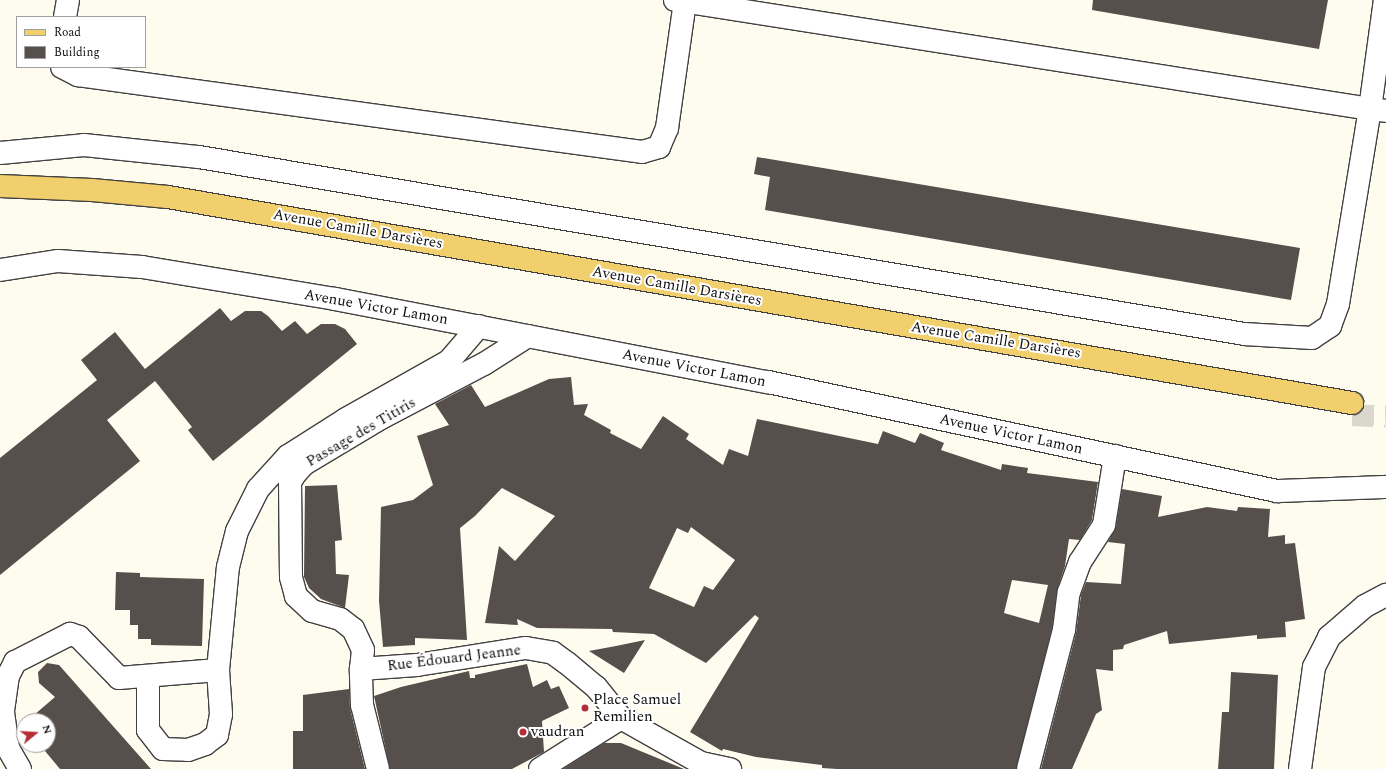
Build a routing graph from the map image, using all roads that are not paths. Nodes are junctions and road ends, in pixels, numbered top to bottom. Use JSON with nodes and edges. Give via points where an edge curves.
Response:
{"nodes":[{"id":1,"x":68,"y":0,"type":"edge"},
{"id":2,"x":1385,"y":0,"type":"edge"},
{"id":3,"x":680,"y":1,"type":"edge"},
{"id":4,"x":65,"y":16,"type":"edge"},
{"id":5,"x":64,"y":68,"type":"edge"},
{"id":6,"x":1378,"y":110,"type":"edge"},
{"id":7,"x":0,"y":153,"type":"edge"},
{"id":8,"x":0,"y":186,"type":"edge"},
{"id":9,"x":0,"y":200,"type":"edge"},
{"id":10,"x":0,"y":270,"type":"edge"},
{"id":11,"x":479,"y":326,"type":"junction"},
{"id":12,"x":528,"y":336,"type":"junction"},
{"id":13,"x":1114,"y":456,"type":"junction"},
{"id":14,"x":1386,"y":487,"type":"edge"},
{"id":15,"x":1386,"y":595,"type":"edge"},
{"id":16,"x":361,"y":669,"type":"junction"},
{"id":17,"x":218,"y":670,"type":"junction"},
{"id":18,"x":148,"y":677,"type":"junction"},
{"id":19,"x":621,"y":718,"type":"junction"},
{"id":20,"x":699,"y":766,"type":"edge"},
{"id":21,"x":20,"y":769,"type":"edge"},
{"id":22,"x":378,"y":769,"type":"edge"},
{"id":23,"x":540,"y":769,"type":"edge"},
{"id":24,"x":730,"y":769,"type":"edge"},
{"id":25,"x":1028,"y":769,"type":"edge"},
{"id":26,"x":1300,"y":769,"type":"edge"}],
"edges":[{"from":1,"to":4,"type":"street"},
{"from":2,"to":6,"type":"street"},
{"from":3,"to":5,"type":"street","via":[[666,128],[659,146],[642,152],[78,75]]},
{"from":3,"to":6,"type":"street"},
{"from":6,"to":7,"type":"street","via":[[1338,304],[1330,326],[1312,338],[1244,334],[200,157],[84,145]]},
{"from":8,"to":9,"type":"main road","name":"Avenue Camille Darsières","via":[[92,190],[168,197],[1352,409],[1100,373],[954,344],[186,212],[109,203]]},
{"from":10,"to":11,"type":"street","name":"Avenue Victor Lamon","via":[[58,261],[142,267]]},
{"from":11,"to":12,"type":"street","name":"Avenue Victor Lamon"},
{"from":11,"to":17,"type":"street","via":[[449,361],[346,419],[288,456],[258,489],[237,531],[228,567]]},
{"from":12,"to":13,"type":"street","name":"Avenue Victor Lamon","via":[[768,382]]},
{"from":12,"to":16,"type":"street","name":"Passage des Titiris","via":[[304,464],[292,478],[291,577],[296,596],[312,611],[340,620],[353,629],[363,650]]},
{"from":13,"to":14,"type":"street","name":"Avenue Victor Lamon","via":[[1277,491]]},
{"from":13,"to":25,"type":"street","via":[[1104,525],[1080,562],[1069,592],[1064,630]]},
{"from":15,"to":26,"type":"street","via":[[1365,606],[1329,637],[1314,667]]},
{"from":16,"to":19,"type":"street","name":"Rue Édouard Jeanne","via":[[417,664],[526,648],[553,653],[596,687]]},
{"from":16,"to":22,"type":"street","via":[[362,705]]},
{"from":17,"to":18,"type":"street"},
{"from":17,"to":18,"type":"street","via":[[221,714],[217,735],[206,744],[188,750],[163,749],[148,730]]},
{"from":18,"to":21,"type":"street","via":[[115,676],[75,634],[15,662],[8,676],[3,711],[8,748]]},
{"from":19,"to":20,"type":"street","name":"Rue Édouard Jeanne"},
{"from":19,"to":23,"type":"street"},
{"from":20,"to":24,"type":"street","name":"Rue Édouard Jeanne"}]}
